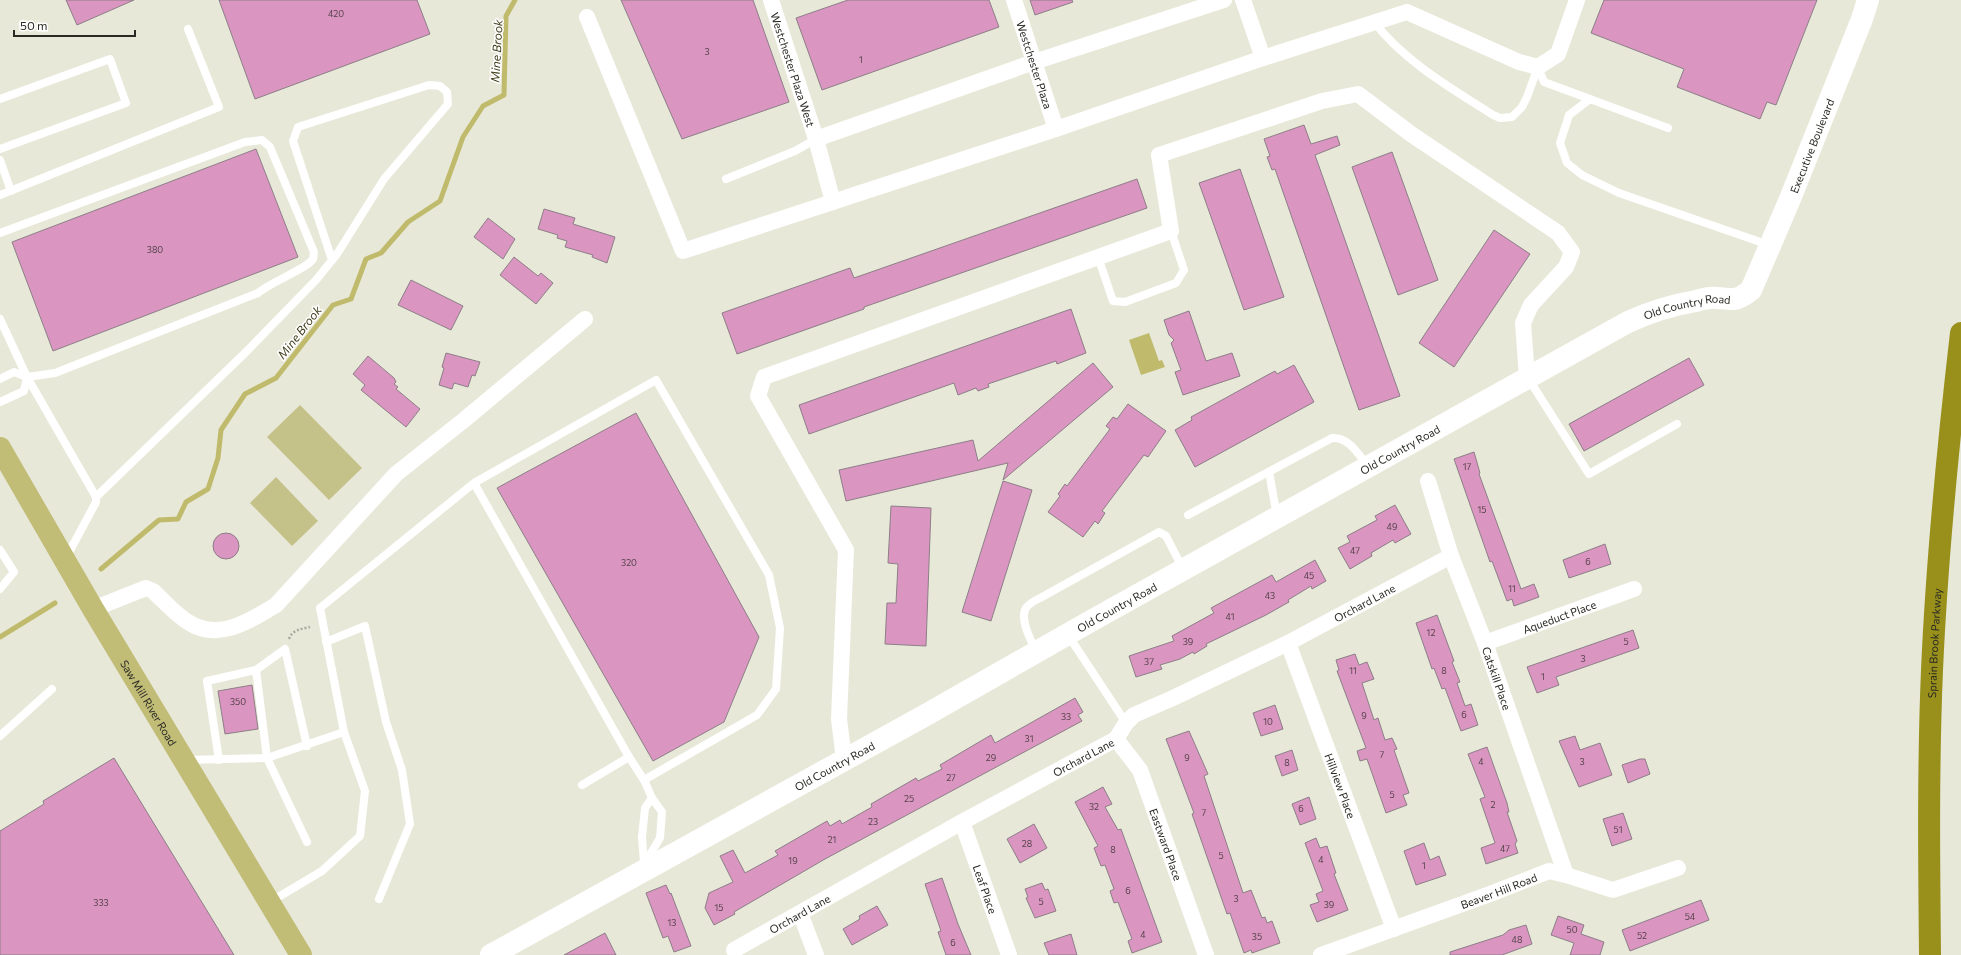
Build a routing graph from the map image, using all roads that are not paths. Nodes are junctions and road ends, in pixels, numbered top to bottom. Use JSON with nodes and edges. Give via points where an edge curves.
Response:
{"nodes":[{"id":1,"x":771,"y":0,"type":"edge"},
{"id":2,"x":1014,"y":0,"type":"edge"},
{"id":3,"x":1224,"y":0,"type":"edge"},
{"id":4,"x":1244,"y":0,"type":"edge"},
{"id":5,"x":1576,"y":0,"type":"edge"},
{"id":6,"x":1868,"y":0,"type":"edge"},
{"id":7,"x":1408,"y":6,"type":"edge"},
{"id":8,"x":587,"y":17,"type":"dead end"},
{"id":9,"x":1374,"y":22,"type":"junction"},
{"id":10,"x":188,"y":28,"type":"dead end"},
{"id":11,"x":1263,"y":58,"type":"junction"},
{"id":12,"x":1034,"y":62,"type":"junction"},
{"id":13,"x":1538,"y":67,"type":"junction"},
{"id":14,"x":1590,"y":99,"type":"junction"},
{"id":15,"x":0,"y":100,"type":"edge"},
{"id":16,"x":1668,"y":128,"type":"dead end"},
{"id":17,"x":1056,"y":129,"type":"junction"},
{"id":18,"x":816,"y":139,"type":"junction"},
{"id":19,"x":0,"y":149,"type":"edge"},
{"id":20,"x":0,"y":160,"type":"edge"},
{"id":21,"x":726,"y":179,"type":"dead end"},
{"id":22,"x":11,"y":191,"type":"junction"},
{"id":23,"x":0,"y":195,"type":"edge"},
{"id":24,"x":833,"y":202,"type":"junction"},
{"id":25,"x":1170,"y":231,"type":"junction"},
{"id":26,"x":0,"y":233,"type":"edge"},
{"id":27,"x":1770,"y":245,"type":"junction"},
{"id":28,"x":1098,"y":257,"type":"junction"},
{"id":29,"x":332,"y":260,"type":"junction"},
{"id":30,"x":1751,"y":290,"type":"joint"},
{"id":31,"x":0,"y":319,"type":"edge"},
{"id":32,"x":585,"y":319,"type":"dead end"},
{"id":33,"x":1961,"y":333,"type":"edge"},
{"id":34,"x":1527,"y":377,"type":"junction"},
{"id":35,"x":27,"y":378,"type":"junction"},
{"id":36,"x":0,"y":379,"type":"edge"},
{"id":37,"x":0,"y":402,"type":"edge"},
{"id":38,"x":1677,"y":424,"type":"dead end"},
{"id":39,"x":0,"y":448,"type":"edge"},
{"id":40,"x":1369,"y":467,"type":"junction"},
{"id":41,"x":1269,"y":472,"type":"junction"},
{"id":42,"x":1428,"y":481,"type":"dead end"},
{"id":43,"x":474,"y":483,"type":"junction"},
{"id":44,"x":96,"y":499,"type":"junction"},
{"id":45,"x":1188,"y":516,"type":"dead end"},
{"id":46,"x":1277,"y":518,"type":"junction"},
{"id":47,"x":0,"y":550,"type":"edge"},
{"id":48,"x":1451,"y":556,"type":"junction"},
{"id":49,"x":65,"y":560,"type":"junction"},
{"id":50,"x":1183,"y":570,"type":"junction"},
{"id":51,"x":0,"y":589,"type":"edge"},
{"id":52,"x":1634,"y":589,"type":"dead end"},
{"id":53,"x":93,"y":609,"type":"junction"},
{"id":54,"x":1068,"y":634,"type":"junction"},
{"id":55,"x":326,"y":642,"type":"junction"},
{"id":56,"x":1288,"y":643,"type":"junction"},
{"id":57,"x":1485,"y":643,"type":"junction"},
{"id":58,"x":1036,"y":652,"type":"junction"},
{"id":59,"x":256,"y":670,"type":"junction"},
{"id":60,"x":52,"y":689,"type":"dead end"},
{"id":61,"x":1126,"y":723,"type":"junction"},
{"id":62,"x":344,"y":732,"type":"junction"},
{"id":63,"x":0,"y":736,"type":"edge"},
{"id":64,"x":1116,"y":740,"type":"junction"},
{"id":65,"x":307,"y":746,"type":"junction"},
{"id":66,"x":629,"y":757,"type":"junction"},
{"id":67,"x":267,"y":758,"type":"junction"},
{"id":68,"x":844,"y":759,"type":"junction"},
{"id":69,"x":185,"y":760,"type":"junction"},
{"id":70,"x":219,"y":760,"type":"junction"},
{"id":71,"x":644,"y":780,"type":"junction"},
{"id":72,"x":582,"y":785,"type":"dead end"},
{"id":73,"x":652,"y":798,"type":"junction"},
{"id":74,"x":962,"y":822,"type":"junction"},
{"id":75,"x":307,"y":842,"type":"dead end"},
{"id":76,"x":642,"y":868,"type":"junction"},
{"id":77,"x":1678,"y":868,"type":"dead end"},
{"id":78,"x":1566,"y":875,"type":"junction"},
{"id":79,"x":379,"y":899,"type":"dead end"},
{"id":80,"x":269,"y":902,"type":"junction"},
{"id":81,"x":800,"y":913,"type":"junction"},
{"id":82,"x":1394,"y":929,"type":"junction"},
{"id":83,"x":734,"y":950,"type":"dead end"},
{"id":84,"x":301,"y":955,"type":"edge"},
{"id":85,"x":491,"y":955,"type":"edge"},
{"id":86,"x":816,"y":955,"type":"edge"},
{"id":87,"x":1010,"y":955,"type":"edge"},
{"id":88,"x":1206,"y":955,"type":"edge"},
{"id":89,"x":1321,"y":955,"type":"edge"},
{"id":90,"x":1930,"y":955,"type":"edge"}],
"edges":[{"from":1,"to":18,"type":"street","name":"Westchester Plaza West"},
{"from":2,"to":12,"type":"street","name":"Westchester Plaza"},
{"from":3,"to":12,"type":"street"},
{"from":4,"to":11,"type":"street"},
{"from":5,"to":13,"type":"street","via":[[1558,54]]},
{"from":6,"to":27,"type":"street","name":"Executive Boulevard"},
{"from":7,"to":9,"type":"street"},
{"from":7,"to":13,"type":"street","via":[[1519,62]]},
{"from":8,"to":24,"type":"street","via":[[683,251]]},
{"from":9,"to":11,"type":"street"},
{"from":9,"to":13,"type":"lane","via":[[1387,39],[1404,54],[1500,118],[1512,118],[1522,107]]},
{"from":10,"to":22,"type":"lane","via":[[219,107]]},
{"from":11,"to":17,"type":"street"},
{"from":12,"to":17,"type":"street","name":"Westchester Plaza"},
{"from":12,"to":18,"type":"street"},
{"from":13,"to":14,"type":"lane","via":[[1544,82]]},
{"from":14,"to":16,"type":"lane"},
{"from":14,"to":27,"type":"lane","via":[[1569,115],[1560,143],[1567,163],[1582,175],[1619,193]]},
{"from":15,"to":19,"type":"lane","via":[[110,59],[126,103]]},
{"from":17,"to":24,"type":"street"},
{"from":18,"to":21,"type":"lane"},
{"from":18,"to":24,"type":"street","name":"Westchester Plaza West"},
{"from":20,"to":22,"type":"lane"},
{"from":22,"to":23,"type":"lane"},
{"from":25,"to":28,"type":"street"},
{"from":25,"to":28,"type":"lane","via":[[1184,270],[1176,283],[1126,302],[1113,301]]},
{"from":25,"to":34,"type":"street","via":[[1159,155],[1322,101],[1358,94],[1411,134],[1558,233],[1572,252],[1566,267],[1531,305],[1523,323]]},
{"from":26,"to":35,"type":"lane","via":[[245,142],[262,140],[270,147],[314,252],[313,259],[306,266],[266,286],[258,293],[55,373]]},
{"from":27,"to":30,"type":"street","name":"Executive Boulevard"},
{"from":28,"to":68,"type":"street","via":[[764,377],[758,396],[846,550],[839,719]]},
{"from":29,"to":29,"type":"lane","via":[[384,179],[448,104],[447,92],[440,86],[429,85],[298,127],[293,141]]},
{"from":29,"to":44,"type":"lane","via":[[246,352]]},
{"from":30,"to":34,"type":"street","name":"Old Country Road","via":[[1744,296],[1731,300],[1716,298],[1653,310]]},
{"from":31,"to":35,"type":"lane"},
{"from":32,"to":53,"type":"street","via":[[396,474],[276,605],[252,620],[226,630],[206,629],[188,622],[153,591],[146,588]]},
{"from":33,"to":90,"type":"highway","name":"Sprain Brook Parkway","via":[[1943,502],[1932,672],[1929,795]]},
{"from":34,"to":38,"type":"lane","via":[[1589,474]]},
{"from":34,"to":40,"type":"street","name":"Old Country Road"},
{"from":35,"to":36,"type":"lane","via":[[14,372]]},
{"from":35,"to":37,"type":"lane","via":[[24,391]]},
{"from":35,"to":44,"type":"lane"},
{"from":39,"to":49,"type":"main road","name":"Saw Mill River Road"},
{"from":40,"to":41,"type":"lane","via":[[1347,442],[1332,438]]},
{"from":40,"to":46,"type":"street","name":"Old Country Road"},
{"from":41,"to":45,"type":"lane"},
{"from":41,"to":46,"type":"lane"},
{"from":42,"to":48,"type":"street","name":"Catskill Place"},
{"from":43,"to":55,"type":"lane","via":[[320,608]]},
{"from":43,"to":66,"type":"lane"},
{"from":43,"to":71,"type":"lane","via":[[656,380],[769,574],[780,628],[776,688],[757,715]]},
{"from":44,"to":49,"type":"lane"},
{"from":46,"to":50,"type":"street","name":"Old Country Road"},
{"from":47,"to":51,"type":"lane","via":[[14,572]]},
{"from":48,"to":56,"type":"street","name":"Orchard Lane"},
{"from":48,"to":57,"type":"street","name":"Catskill Place"},
{"from":49,"to":53,"type":"main road","name":"Saw Mill River Road"},
{"from":50,"to":54,"type":"street","name":"Old Country Road"},
{"from":50,"to":58,"type":"lane","via":[[1166,536],[1159,532],[1048,593],[1029,604],[1025,612],[1025,621]]},
{"from":52,"to":57,"type":"street","name":"Aqueduct Place"},
{"from":53,"to":69,"type":"main road","name":"Saw Mill River Road"},
{"from":54,"to":58,"type":"street","name":"Old Country Road"},
{"from":54,"to":61,"type":"lane"},
{"from":55,"to":62,"type":"lane"},
{"from":55,"to":79,"type":"lane","via":[[365,626],[386,722],[402,770],[410,824]]},
{"from":56,"to":61,"type":"street","name":"Orchard Lane","via":[[1134,715]]},
{"from":56,"to":82,"type":"street","name":"Hillview Place"},
{"from":57,"to":78,"type":"street","name":"Catskill Place"},
{"from":58,"to":68,"type":"street","name":"Old Country Road"},
{"from":59,"to":65,"type":"lane","via":[[285,649]]},
{"from":59,"to":67,"type":"lane"},
{"from":59,"to":70,"type":"lane","via":[[207,681]]},
{"from":60,"to":63,"type":"lane"},
{"from":61,"to":64,"type":"street","name":"Orchard Lane"},
{"from":62,"to":65,"type":"lane"},
{"from":62,"to":80,"type":"lane","via":[[365,791],[360,836],[322,871]]},
{"from":64,"to":74,"type":"street","name":"Orchard Lane"},
{"from":64,"to":88,"type":"street","name":"Eastward Place","via":[[1140,770]]},
{"from":65,"to":67,"type":"lane"},
{"from":66,"to":71,"type":"lane"},
{"from":66,"to":72,"type":"lane"},
{"from":67,"to":70,"type":"lane"},
{"from":67,"to":75,"type":"lane"},
{"from":68,"to":76,"type":"street","name":"Old Country Road"},
{"from":69,"to":70,"type":"lane"},
{"from":69,"to":80,"type":"main road","name":"Saw Mill River Road"},
{"from":71,"to":73,"type":"lane"},
{"from":73,"to":76,"type":"lane","via":[[645,808]]},
{"from":73,"to":76,"type":"lane","via":[[662,812],[660,838]]},
{"from":74,"to":81,"type":"street","name":"Orchard Lane"},
{"from":74,"to":87,"type":"street","name":"Leaf Place"},
{"from":76,"to":85,"type":"street","name":"Old Country Road"},
{"from":77,"to":78,"type":"street","name":"Beaver Hill Road","via":[[1613,890]]},
{"from":78,"to":82,"type":"street","name":"Beaver Hill Road","via":[[1549,871]]},
{"from":80,"to":84,"type":"main road","name":"Saw Mill River Road"},
{"from":81,"to":83,"type":"street","name":"Orchard Lane"},
{"from":81,"to":86,"type":"street"},
{"from":82,"to":89,"type":"street","name":"Beaver Hill Road"}]}
